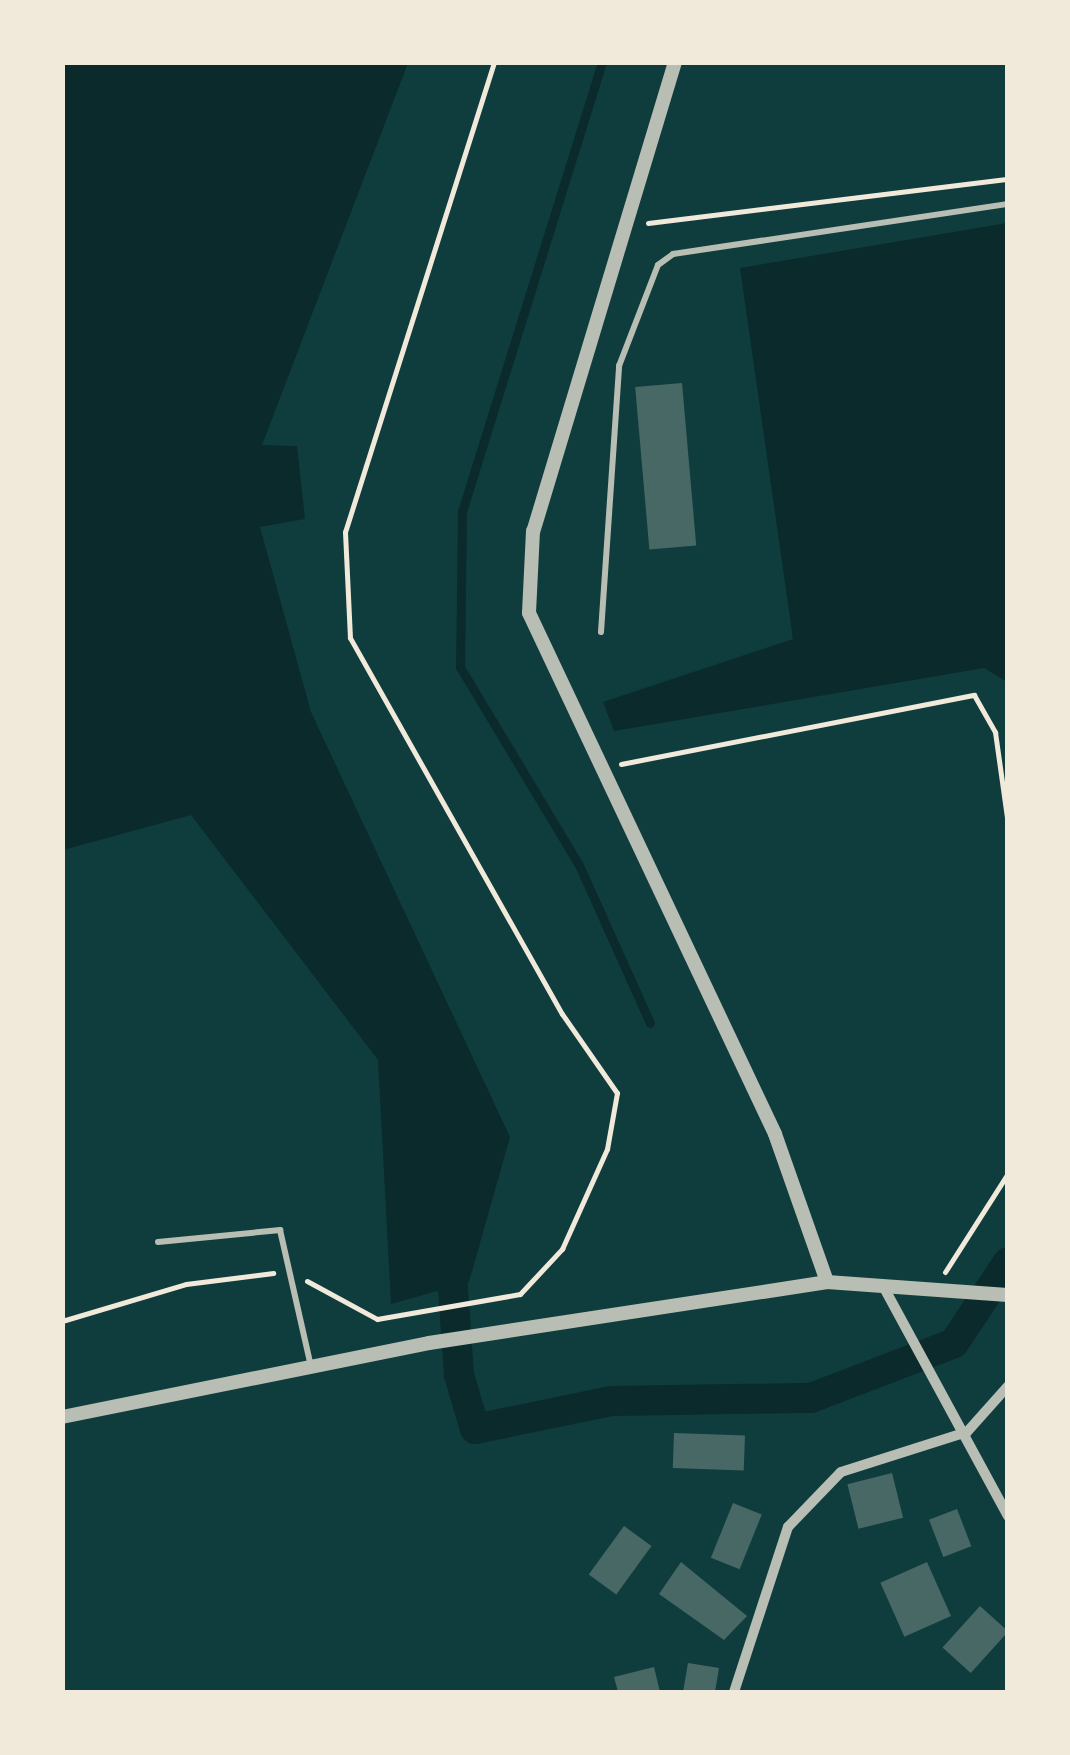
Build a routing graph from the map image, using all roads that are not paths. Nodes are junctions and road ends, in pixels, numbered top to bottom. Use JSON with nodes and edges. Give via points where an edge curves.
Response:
{"nodes":[{"id":1,"x":674,"y":62,"type":"edge"},
{"id":2,"x":1008,"y":204,"type":"edge"},
{"id":3,"x":601,"y":632,"type":"dead end"},
{"id":4,"x":158,"y":1242,"type":"dead end"},
{"id":5,"x":827,"y":1282,"type":"junction"},
{"id":6,"x":880,"y":1282,"type":"junction"},
{"id":7,"x":1008,"y":1295,"type":"edge"},
{"id":8,"x":311,"y":1367,"type":"junction"},
{"id":9,"x":1008,"y":1386,"type":"edge"},
{"id":10,"x":62,"y":1418,"type":"edge"},
{"id":11,"x":967,"y":1432,"type":"junction"},
{"id":12,"x":1008,"y":1516,"type":"edge"},
{"id":13,"x":734,"y":1692,"type":"edge"}],
"edges":[{"from":1,"to":5,"type":"street","via":[[528,573],[536,644],[775,1134]]},
{"from":2,"to":3,"type":"lane","via":[[674,254],[658,265],[618,366]]},
{"from":4,"to":8,"type":"lane","via":[[280,1230]]},
{"from":5,"to":6,"type":"street"},
{"from":5,"to":8,"type":"street"},
{"from":6,"to":7,"type":"street"},
{"from":6,"to":11,"type":"street"},
{"from":8,"to":10,"type":"street"},
{"from":9,"to":11,"type":"street"},
{"from":11,"to":12,"type":"street"},
{"from":11,"to":13,"type":"street","via":[[840,1472],[788,1528]]}]}
